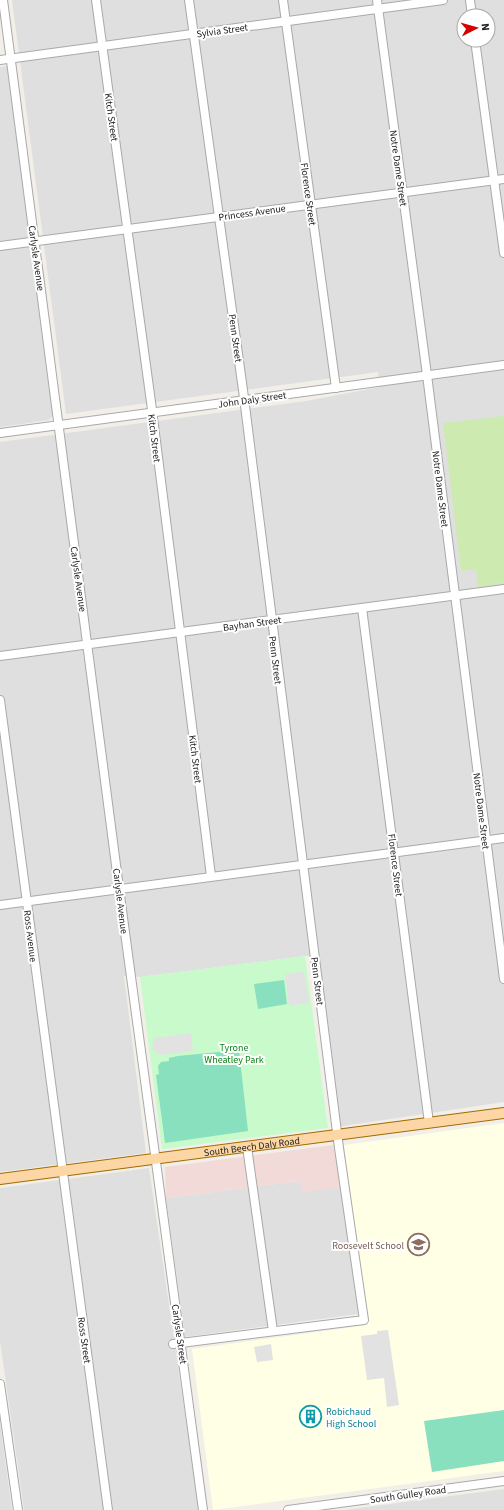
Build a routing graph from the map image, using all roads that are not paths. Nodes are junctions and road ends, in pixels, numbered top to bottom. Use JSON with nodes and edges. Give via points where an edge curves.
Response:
{"nodes":[{"id":1,"x":3,"y":0,"type":"edge"},
{"id":2,"x":96,"y":0,"type":"edge"},
{"id":3,"x":189,"y":0,"type":"edge"},
{"id":4,"x":283,"y":0,"type":"edge"},
{"id":5,"x":376,"y":0,"type":"edge"},
{"id":6,"x":443,"y":0,"type":"edge"},
{"id":7,"x":378,"y":9,"type":"junction"},
{"id":8,"x":286,"y":21,"type":"junction"},
{"id":9,"x":194,"y":34,"type":"junction"},
{"id":10,"x":102,"y":46,"type":"junction"},
{"id":11,"x":476,"y":48,"type":"edge"},
{"id":12,"x":11,"y":59,"type":"junction"},
{"id":13,"x":0,"y":60,"type":"edge"},
{"id":14,"x":504,"y":179,"type":"edge"},
{"id":15,"x":494,"y":180,"type":"junction"},
{"id":16,"x":402,"y":192,"type":"junction"},
{"id":17,"x":311,"y":204,"type":"junction"},
{"id":18,"x":219,"y":217,"type":"junction"},
{"id":19,"x":127,"y":229,"type":"junction"},
{"id":20,"x":35,"y":242,"type":"junction"},
{"id":21,"x":0,"y":246,"type":"edge"},
{"id":22,"x":504,"y":253,"type":"edge"},
{"id":23,"x":504,"y":365,"type":"edge"},
{"id":24,"x":427,"y":375,"type":"junction"},
{"id":25,"x":336,"y":388,"type":"junction"},
{"id":26,"x":243,"y":400,"type":"junction"},
{"id":27,"x":152,"y":412,"type":"junction"},
{"id":28,"x":59,"y":425,"type":"junction"},
{"id":29,"x":0,"y":433,"type":"edge"},
{"id":30,"x":504,"y":589,"type":"edge"},
{"id":31,"x":455,"y":596,"type":"junction"},
{"id":32,"x":362,"y":608,"type":"junction"},
{"id":33,"x":271,"y":620,"type":"junction"},
{"id":34,"x":179,"y":632,"type":"junction"},
{"id":35,"x":88,"y":644,"type":"junction"},
{"id":36,"x":0,"y":656,"type":"edge"},
{"id":37,"x":0,"y":700,"type":"edge"},
{"id":38,"x":504,"y":838,"type":"edge"},
{"id":39,"x":486,"y":840,"type":"junction"},
{"id":40,"x":394,"y":852,"type":"junction"},
{"id":41,"x":302,"y":864,"type":"junction"},
{"id":42,"x":211,"y":876,"type":"junction"},
{"id":43,"x":119,"y":888,"type":"junction"},
{"id":44,"x":26,"y":901,"type":"junction"},
{"id":45,"x":0,"y":905,"type":"edge"},
{"id":46,"x":504,"y":979,"type":"edge"},
{"id":47,"x":504,"y":1113,"type":"edge"},
{"id":48,"x":429,"y":1123,"type":"junction"},
{"id":49,"x":338,"y":1135,"type":"junction"},
{"id":50,"x":248,"y":1146,"type":"junction"},
{"id":51,"x":155,"y":1159,"type":"junction"},
{"id":52,"x":62,"y":1171,"type":"junction"},
{"id":53,"x":0,"y":1179,"type":"edge"},
{"id":54,"x":273,"y":1331,"type":"junction"},
{"id":55,"x":177,"y":1344,"type":"junction"},
{"id":56,"x":0,"y":1384,"type":"edge"},
{"id":57,"x":504,"y":1481,"type":"edge"},
{"id":58,"x":18,"y":1510,"type":"edge"},
{"id":59,"x":108,"y":1510,"type":"edge"},
{"id":60,"x":203,"y":1510,"type":"edge"},
{"id":61,"x":288,"y":1510,"type":"edge"}],
"edges":[{"from":1,"to":12,"type":"street","name":"Carlysle Avenue"},
{"from":2,"to":10,"type":"street","name":"Kitch Street"},
{"from":3,"to":9,"type":"street","name":"Penn Street"},
{"from":4,"to":8,"type":"street","name":"Florence Street"},
{"from":5,"to":7,"type":"street","name":"Notre Dame Street"},
{"from":6,"to":7,"type":"street","name":"Sylvia Street"},
{"from":7,"to":8,"type":"street","name":"Sylvia Street"},
{"from":7,"to":16,"type":"street","name":"Notre Dame Street"},
{"from":8,"to":9,"type":"street","name":"Sylvia Street"},
{"from":8,"to":17,"type":"street","name":"Florence Street"},
{"from":9,"to":10,"type":"street","name":"Sylvia Street"},
{"from":9,"to":18,"type":"street","name":"Penn Street"},
{"from":10,"to":12,"type":"street","name":"Sylvia Street"},
{"from":10,"to":19,"type":"street","name":"Kitch Street"},
{"from":11,"to":15,"type":"street"},
{"from":12,"to":13,"type":"street","name":"Sylvia Street"},
{"from":12,"to":20,"type":"street","name":"Carlysle Avenue"},
{"from":14,"to":15,"type":"street","name":"Princess Avenue"},
{"from":15,"to":16,"type":"street","name":"Princess Avenue"},
{"from":15,"to":22,"type":"street"},
{"from":16,"to":17,"type":"street","name":"Princess Avenue"},
{"from":16,"to":24,"type":"street","name":"Notre Dame Street"},
{"from":17,"to":18,"type":"street","name":"Princess Avenue"},
{"from":17,"to":25,"type":"street","name":"Florence Street"},
{"from":18,"to":19,"type":"street","name":"Princess Avenue"},
{"from":18,"to":26,"type":"street","name":"Penn Street"},
{"from":19,"to":20,"type":"street","name":"Princess Avenue"},
{"from":19,"to":27,"type":"street","name":"Kitch Street"},
{"from":20,"to":21,"type":"street","name":"Princess Avenue"},
{"from":20,"to":28,"type":"street","name":"Carlysle Avenue"},
{"from":23,"to":24,"type":"street","name":"John Daly Street"},
{"from":24,"to":25,"type":"street","name":"John Daly Street"},
{"from":24,"to":31,"type":"street","name":"Notre Dame Street"},
{"from":25,"to":26,"type":"street","name":"John Daly Street"},
{"from":26,"to":27,"type":"street","name":"John Daly Street"},
{"from":26,"to":33,"type":"street","name":"Penn Street"},
{"from":27,"to":28,"type":"street","name":"John Daly Street"},
{"from":27,"to":34,"type":"street","name":"Kitch Street"},
{"from":28,"to":29,"type":"street","name":"John Daly Street"},
{"from":28,"to":35,"type":"street","name":"Carlysle Avenue"},
{"from":30,"to":31,"type":"street","name":"Bayhan Street"},
{"from":31,"to":32,"type":"street","name":"Bayhan Street"},
{"from":31,"to":39,"type":"street","name":"Notre Dame Street"},
{"from":32,"to":33,"type":"street","name":"Bayhan Street"},
{"from":32,"to":40,"type":"street","name":"Florence Street"},
{"from":33,"to":34,"type":"street","name":"Bayhan Street"},
{"from":33,"to":41,"type":"street","name":"Penn Street"},
{"from":34,"to":35,"type":"street","name":"Bayhan Street"},
{"from":34,"to":42,"type":"street","name":"Kitch Street"},
{"from":35,"to":36,"type":"street","name":"Bayhan Street"},
{"from":35,"to":43,"type":"street","name":"Carlysle Avenue"},
{"from":37,"to":44,"type":"street","name":"Ross Avenue"},
{"from":38,"to":39,"type":"street"},
{"from":39,"to":40,"type":"street"},
{"from":39,"to":46,"type":"street","name":"Notre Dame Street"},
{"from":40,"to":41,"type":"street"},
{"from":40,"to":48,"type":"street","name":"Florence Street"},
{"from":41,"to":42,"type":"street"},
{"from":41,"to":49,"type":"street","name":"Penn Street"},
{"from":42,"to":43,"type":"street"},
{"from":43,"to":44,"type":"street"},
{"from":43,"to":51,"type":"street","name":"Carlysle Avenue"},
{"from":44,"to":45,"type":"street"},
{"from":44,"to":52,"type":"street","name":"Ross Avenue"},
{"from":47,"to":48,"type":"main road","name":"South Beech Daly Road"},
{"from":48,"to":49,"type":"main road","name":"South Beech Daly Road"},
{"from":49,"to":50,"type":"main road","name":"South Beech Daly Road"},
{"from":49,"to":54,"type":"street","name":"Penn Street","via":[[364,1320]]},
{"from":50,"to":51,"type":"main road","name":"South Beech Daly Road"},
{"from":50,"to":54,"type":"street"},
{"from":51,"to":52,"type":"main road","name":"South Beech Daly Road"},
{"from":51,"to":55,"type":"street","name":"Carlysle Street"},
{"from":52,"to":53,"type":"main road","name":"South Beech Daly Road"},
{"from":52,"to":59,"type":"street","name":"Ross Street","via":[[90,1354]]},
{"from":54,"to":55,"type":"street"},
{"from":55,"to":60,"type":"street","name":"Carlysle Street"},
{"from":56,"to":58,"type":"street"},
{"from":57,"to":61,"type":"street","name":"South Gulley Road"}]}
